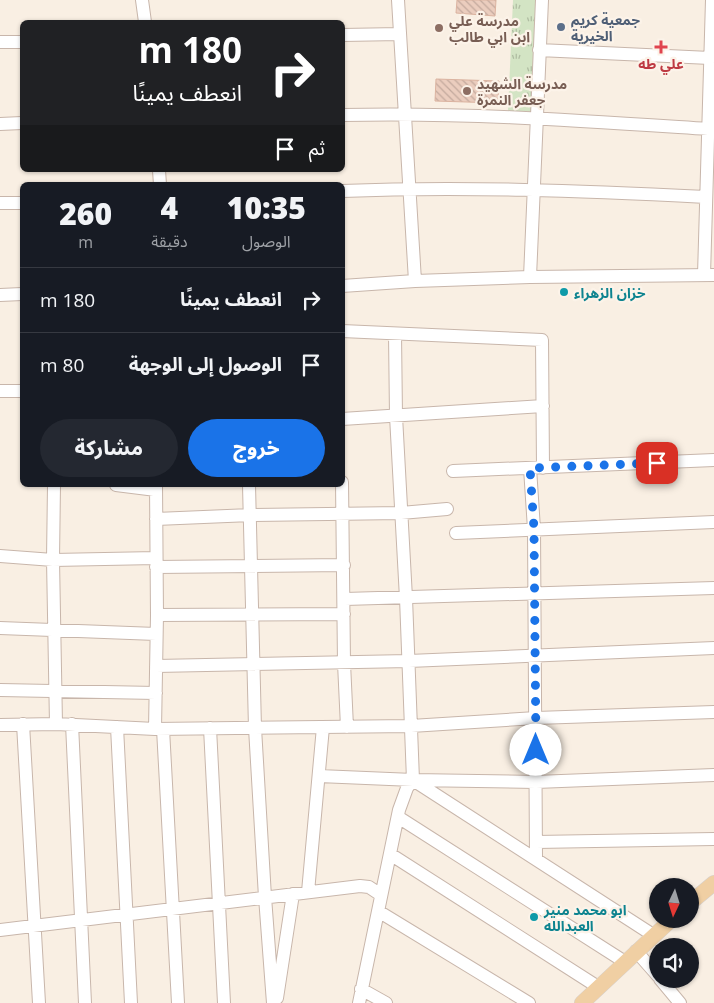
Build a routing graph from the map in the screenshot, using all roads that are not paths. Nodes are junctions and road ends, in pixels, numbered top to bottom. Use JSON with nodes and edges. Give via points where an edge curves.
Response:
{"nodes":[{"id":1,"x":142,"y":0,"type":"edge"},
{"id":2,"x":398,"y":0,"type":"edge"},
{"id":3,"x":542,"y":0,"type":"edge"},
{"id":4,"x":712,"y":0,"type":"edge"},
{"id":5,"x":145,"y":20,"type":"edge"},
{"id":6,"x":400,"y":34,"type":"junction"},
{"id":7,"x":345,"y":35,"type":"edge"},
{"id":8,"x":0,"y":42,"type":"edge"},
{"id":9,"x":20,"y":42,"type":"edge"},
{"id":10,"x":540,"y":50,"type":"junction"},
{"id":11,"x":710,"y":58,"type":"junction"},
{"id":12,"x":405,"y":113,"type":"junction"},
{"id":13,"x":345,"y":115,"type":"edge"},
{"id":14,"x":536,"y":118,"type":"junction"},
{"id":15,"x":20,"y":123,"type":"edge"},
{"id":16,"x":0,"y":124,"type":"edge"},
{"id":17,"x":708,"y":129,"type":"junction"},
{"id":18,"x":410,"y":189,"type":"junction"},
{"id":19,"x":533,"y":189,"type":"junction"},
{"id":20,"x":345,"y":191,"type":"edge"},
{"id":21,"x":706,"y":196,"type":"junction"},
{"id":22,"x":20,"y":202,"type":"edge"},
{"id":23,"x":0,"y":203,"type":"edge"},
{"id":24,"x":709,"y":275,"type":"edge"},
{"id":25,"x":530,"y":277,"type":"junction"},
{"id":26,"x":415,"y":281,"type":"junction"},
{"id":27,"x":345,"y":286,"type":"edge"},
{"id":28,"x":20,"y":294,"type":"edge"},
{"id":29,"x":0,"y":295,"type":"edge"},
{"id":30,"x":345,"y":331,"type":"edge"},
{"id":31,"x":395,"y":334,"type":"junction"},
{"id":32,"x":0,"y":391,"type":"edge"},
{"id":33,"x":20,"y":391,"type":"edge"},
{"id":34,"x":542,"y":406,"type":"junction"},
{"id":35,"x":396,"y":416,"type":"junction"},
{"id":36,"x":345,"y":419,"type":"edge"},
{"id":37,"x":714,"y":460,"type":"edge"},
{"id":38,"x":536,"y":468,"type":"junction"},
{"id":39,"x":453,"y":472,"type":"dead end"},
{"id":40,"x":54,"y":487,"type":"edge"},
{"id":41,"x":156,"y":487,"type":"edge"},
{"id":42,"x":249,"y":487,"type":"edge"},
{"id":43,"x":342,"y":487,"type":"edge"},
{"id":44,"x":447,"y":509,"type":"dead end"},
{"id":45,"x":401,"y":512,"type":"junction"},
{"id":46,"x":343,"y":514,"type":"junction"},
{"id":47,"x":251,"y":515,"type":"junction"},
{"id":48,"x":156,"y":519,"type":"junction"},
{"id":49,"x":714,"y":522,"type":"edge"},
{"id":50,"x":534,"y":529,"type":"junction"},
{"id":51,"x":456,"y":533,"type":"dead end"},
{"id":52,"x":0,"y":556,"type":"edge"},
{"id":53,"x":53,"y":560,"type":"junction"},
{"id":54,"x":156,"y":563,"type":"junction"},
{"id":55,"x":344,"y":565,"type":"junction"},
{"id":56,"x":251,"y":566,"type":"junction"},
{"id":57,"x":714,"y":588,"type":"edge"},
{"id":58,"x":533,"y":594,"type":"junction"},
{"id":59,"x":406,"y":598,"type":"junction"},
{"id":60,"x":345,"y":599,"type":"junction"},
{"id":61,"x":252,"y":613,"type":"junction"},
{"id":62,"x":344,"y":614,"type":"junction"},
{"id":63,"x":157,"y":615,"type":"junction"},
{"id":64,"x":0,"y":628,"type":"edge"},
{"id":65,"x":54,"y":630,"type":"junction"},
{"id":66,"x":156,"y":634,"type":"junction"},
{"id":67,"x":714,"y":648,"type":"edge"},
{"id":68,"x":535,"y":655,"type":"junction"},
{"id":69,"x":409,"y":661,"type":"junction"},
{"id":70,"x":344,"y":663,"type":"junction"},
{"id":71,"x":252,"y":664,"type":"junction"},
{"id":72,"x":156,"y":666,"type":"junction"},
{"id":73,"x":0,"y":690,"type":"edge"},
{"id":74,"x":56,"y":691,"type":"junction"},
{"id":75,"x":156,"y":693,"type":"junction"},
{"id":76,"x":714,"y":712,"type":"edge"},
{"id":77,"x":536,"y":718,"type":"junction"},
{"id":78,"x":23,"y":724,"type":"junction"},
{"id":79,"x":56,"y":724,"type":"junction"},
{"id":80,"x":72,"y":724,"type":"junction"},
{"id":81,"x":0,"y":725,"type":"edge"},
{"id":82,"x":411,"y":726,"type":"junction"},
{"id":83,"x":117,"y":727,"type":"junction"},
{"id":84,"x":323,"y":727,"type":"junction"},
{"id":85,"x":346,"y":727,"type":"junction"},
{"id":86,"x":210,"y":728,"type":"junction"},
{"id":87,"x":255,"y":728,"type":"junction"},
{"id":88,"x":159,"y":729,"type":"junction"},
{"id":89,"x":714,"y":775,"type":"edge"},
{"id":90,"x":319,"y":776,"type":"junction"},
{"id":91,"x":413,"y":780,"type":"junction"},
{"id":92,"x":536,"y":782,"type":"junction"},
{"id":93,"x":398,"y":817,"type":"junction"},
{"id":94,"x":714,"y":839,"type":"edge"},
{"id":95,"x":536,"y":842,"type":"junction"},
{"id":96,"x":390,"y":854,"type":"junction"},
{"id":97,"x":536,"y":858,"type":"junction"},
{"id":98,"x":714,"y":883,"type":"edge"},
{"id":99,"x":308,"y":892,"type":"junction"},
{"id":100,"x":293,"y":894,"type":"junction"},
{"id":101,"x":381,"y":895,"type":"junction"},
{"id":102,"x":699,"y":896,"type":"edge"},
{"id":103,"x":265,"y":898,"type":"junction"},
{"id":104,"x":218,"y":903,"type":"junction"},
{"id":105,"x":173,"y":909,"type":"junction"},
{"id":106,"x":378,"y":911,"type":"junction"},
{"id":107,"x":126,"y":914,"type":"junction"},
{"id":108,"x":81,"y":920,"type":"junction"},
{"id":109,"x":35,"y":926,"type":"junction"},
{"id":110,"x":661,"y":928,"type":"edge"},
{"id":111,"x":0,"y":930,"type":"edge"},
{"id":112,"x":653,"y":935,"type":"junction"},
{"id":113,"x":636,"y":951,"type":"junction"},
{"id":114,"x":625,"y":962,"type":"junction"},
{"id":115,"x":649,"y":966,"type":"edge"},
{"id":116,"x":598,"y":987,"type":"junction"},
{"id":117,"x":668,"y":988,"type":"edge"},
{"id":118,"x":362,"y":989,"type":"junction"},
{"id":119,"x":39,"y":1003,"type":"edge"},
{"id":120,"x":85,"y":1003,"type":"edge"},
{"id":121,"x":131,"y":1003,"type":"edge"},
{"id":122,"x":178,"y":1003,"type":"edge"},
{"id":123,"x":224,"y":1003,"type":"edge"},
{"id":124,"x":275,"y":1003,"type":"edge"},
{"id":125,"x":359,"y":1003,"type":"edge"},
{"id":126,"x":386,"y":1003,"type":"edge"},
{"id":127,"x":529,"y":1003,"type":"edge"},
{"id":128,"x":582,"y":1003,"type":"edge"},
{"id":129,"x":680,"y":1003,"type":"edge"}],
"edges":[{"from":1,"to":5,"type":"street"},
{"from":2,"to":6,"type":"street"},
{"from":3,"to":10,"type":"street"},
{"from":4,"to":11,"type":"street"},
{"from":6,"to":7,"type":"street"},
{"from":6,"to":12,"type":"street"},
{"from":8,"to":9,"type":"street"},
{"from":10,"to":11,"type":"street"},
{"from":10,"to":14,"type":"street"},
{"from":11,"to":17,"type":"street"},
{"from":12,"to":13,"type":"street"},
{"from":12,"to":14,"type":"street"},
{"from":12,"to":18,"type":"street"},
{"from":14,"to":17,"type":"street"},
{"from":14,"to":19,"type":"street"},
{"from":15,"to":16,"type":"street"},
{"from":17,"to":21,"type":"street"},
{"from":18,"to":19,"type":"street"},
{"from":18,"to":20,"type":"street"},
{"from":18,"to":26,"type":"street"},
{"from":19,"to":21,"type":"street"},
{"from":19,"to":25,"type":"street"},
{"from":21,"to":24,"type":"street"},
{"from":22,"to":23,"type":"street"},
{"from":24,"to":25,"type":"street"},
{"from":25,"to":26,"type":"street"},
{"from":26,"to":27,"type":"street"},
{"from":28,"to":29,"type":"street"},
{"from":30,"to":31,"type":"street"},
{"from":31,"to":34,"type":"street","via":[[542,340]]},
{"from":31,"to":35,"type":"street"},
{"from":32,"to":33,"type":"street"},
{"from":34,"to":35,"type":"street"},
{"from":34,"to":38,"type":"street"},
{"from":35,"to":36,"type":"street"},
{"from":35,"to":45,"type":"street"},
{"from":37,"to":38,"type":"street"},
{"from":38,"to":39,"type":"street"},
{"from":38,"to":50,"type":"street"},
{"from":40,"to":53,"type":"street"},
{"from":41,"to":48,"type":"street"},
{"from":42,"to":47,"type":"street"},
{"from":43,"to":46,"type":"street"},
{"from":44,"to":45,"type":"street"},
{"from":45,"to":46,"type":"street"},
{"from":45,"to":59,"type":"street"},
{"from":46,"to":47,"type":"street"},
{"from":46,"to":55,"type":"street"},
{"from":47,"to":48,"type":"street"},
{"from":47,"to":56,"type":"street"},
{"from":48,"to":54,"type":"street"},
{"from":49,"to":50,"type":"street"},
{"from":50,"to":51,"type":"street"},
{"from":50,"to":58,"type":"street"},
{"from":52,"to":53,"type":"street"},
{"from":53,"to":54,"type":"street"},
{"from":53,"to":65,"type":"street"},
{"from":54,"to":56,"type":"street"},
{"from":54,"to":63,"type":"street"},
{"from":55,"to":56,"type":"street"},
{"from":55,"to":60,"type":"street"},
{"from":56,"to":61,"type":"street"},
{"from":57,"to":58,"type":"street"},
{"from":58,"to":59,"type":"street"},
{"from":58,"to":68,"type":"street"},
{"from":59,"to":60,"type":"street"},
{"from":59,"to":69,"type":"street"},
{"from":60,"to":62,"type":"street"},
{"from":61,"to":62,"type":"street"},
{"from":61,"to":63,"type":"street"},
{"from":61,"to":71,"type":"street"},
{"from":62,"to":70,"type":"street"},
{"from":63,"to":66,"type":"street"},
{"from":64,"to":65,"type":"street"},
{"from":65,"to":66,"type":"street"},
{"from":65,"to":74,"type":"street"},
{"from":66,"to":72,"type":"street"},
{"from":67,"to":68,"type":"street"},
{"from":68,"to":69,"type":"street"},
{"from":68,"to":77,"type":"street"},
{"from":69,"to":70,"type":"street"},
{"from":69,"to":82,"type":"street"},
{"from":70,"to":71,"type":"street"},
{"from":70,"to":85,"type":"street"},
{"from":71,"to":72,"type":"street"},
{"from":71,"to":87,"type":"street"},
{"from":72,"to":75,"type":"street"},
{"from":73,"to":74,"type":"street"},
{"from":74,"to":75,"type":"street"},
{"from":74,"to":79,"type":"street"},
{"from":75,"to":88,"type":"street"},
{"from":76,"to":77,"type":"street"},
{"from":77,"to":82,"type":"street"},
{"from":77,"to":92,"type":"street"},
{"from":78,"to":79,"type":"street"},
{"from":78,"to":81,"type":"street"},
{"from":78,"to":109,"type":"street"},
{"from":79,"to":80,"type":"street"},
{"from":80,"to":83,"type":"street"},
{"from":80,"to":108,"type":"street"},
{"from":82,"to":85,"type":"street"},
{"from":82,"to":91,"type":"street"},
{"from":83,"to":88,"type":"street"},
{"from":83,"to":107,"type":"street"},
{"from":84,"to":85,"type":"street"},
{"from":84,"to":87,"type":"street"},
{"from":84,"to":90,"type":"street"},
{"from":86,"to":87,"type":"street"},
{"from":86,"to":88,"type":"street"},
{"from":86,"to":104,"type":"street"},
{"from":87,"to":103,"type":"street"},
{"from":88,"to":105,"type":"street"},
{"from":89,"to":92,"type":"street"},
{"from":90,"to":91,"type":"street"},
{"from":90,"to":99,"type":"street"},
{"from":91,"to":92,"type":"street"},
{"from":91,"to":93,"type":"street","via":[[407,788]]},
{"from":91,"to":97,"type":"street"},
{"from":92,"to":95,"type":"street"},
{"from":93,"to":96,"type":"street"},
{"from":93,"to":114,"type":"street"},
{"from":94,"to":95,"type":"street"},
{"from":95,"to":97,"type":"street"},
{"from":96,"to":101,"type":"street"},
{"from":96,"to":116,"type":"street"},
{"from":97,"to":112,"type":"street"},
{"from":98,"to":102,"type":"main road"},
{"from":99,"to":100,"type":"street"},
{"from":99,"to":101,"type":"street","via":[[360,886],[369,887]]},
{"from":100,"to":103,"type":"street"},
{"from":100,"to":124,"type":"street"},
{"from":101,"to":106,"type":"street"},
{"from":103,"to":104,"type":"street"},
{"from":103,"to":124,"type":"street"},
{"from":104,"to":105,"type":"street"},
{"from":104,"to":123,"type":"street"},
{"from":105,"to":107,"type":"street"},
{"from":105,"to":122,"type":"street"},
{"from":106,"to":118,"type":"street"},
{"from":106,"to":127,"type":"street"},
{"from":107,"to":108,"type":"street"},
{"from":107,"to":121,"type":"street"},
{"from":108,"to":109,"type":"street"},
{"from":108,"to":120,"type":"street"},
{"from":109,"to":111,"type":"street"},
{"from":109,"to":119,"type":"street"},
{"from":110,"to":112,"type":"main road"},
{"from":112,"to":113,"type":"main road"},
{"from":113,"to":114,"type":"main road"},
{"from":113,"to":115,"type":"street"},
{"from":114,"to":116,"type":"main road"},
{"from":116,"to":128,"type":"main road"},
{"from":117,"to":129,"type":"street"},
{"from":118,"to":125,"type":"street"},
{"from":118,"to":126,"type":"street"}]}
